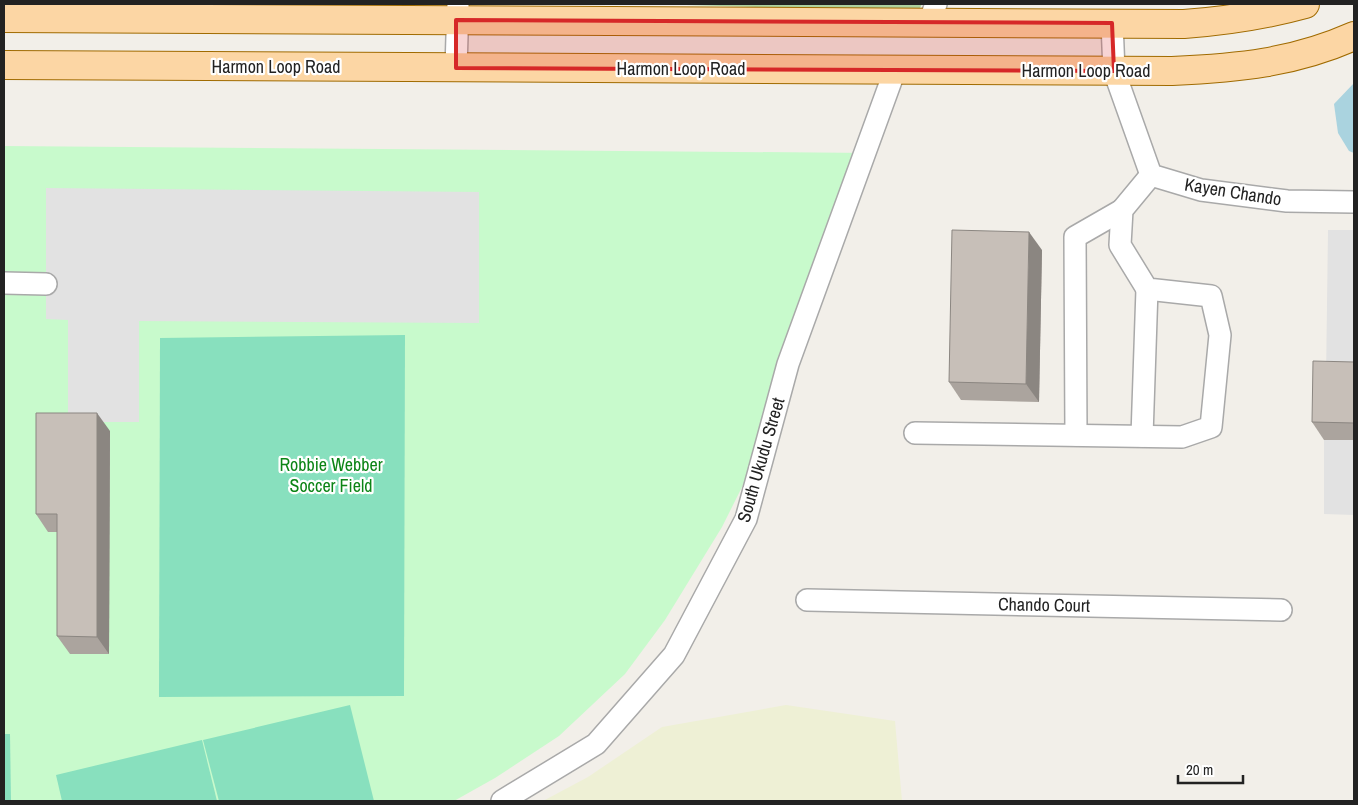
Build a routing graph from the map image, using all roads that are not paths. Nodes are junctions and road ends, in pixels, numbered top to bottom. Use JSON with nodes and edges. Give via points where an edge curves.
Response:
{"nodes":[{"id":1,"x":1305,"y":4,"type":"edge"},
{"id":2,"x":457,"y":12,"type":"edge"},
{"id":3,"x":932,"y":13,"type":"edge"},
{"id":4,"x":4,"y":18,"type":"edge"},
{"id":5,"x":1112,"y":23,"type":"junction"},
{"id":6,"x":1354,"y":36,"type":"edge"},
{"id":7,"x":4,"y":65,"type":"edge"},
{"id":8,"x":456,"y":68,"type":"junction"},
{"id":9,"x":895,"y":70,"type":"junction"},
{"id":10,"x":1114,"y":71,"type":"junction"},
{"id":11,"x":1151,"y":175,"type":"junction"},
{"id":12,"x":1354,"y":202,"type":"edge"},
{"id":13,"x":1122,"y":210,"type":"junction"},
{"id":14,"x":4,"y":283,"type":"edge"},
{"id":15,"x":46,"y":284,"type":"dead end"},
{"id":16,"x":1147,"y":289,"type":"junction"},
{"id":17,"x":915,"y":433,"type":"dead end"},
{"id":18,"x":1076,"y":435,"type":"junction"},
{"id":19,"x":1142,"y":436,"type":"junction"},
{"id":20,"x":807,"y":600,"type":"dead end"},
{"id":21,"x":1281,"y":610,"type":"dead end"},
{"id":22,"x":502,"y":801,"type":"edge"}],
"edges":[{"from":1,"to":5,"type":"main road","via":[[1229,20],[1184,24]]},
{"from":2,"to":3,"type":"main road"},
{"from":2,"to":4,"type":"main road"},
{"from":2,"to":8,"type":"street"},
{"from":3,"to":5,"type":"main road"},
{"from":5,"to":10,"type":"street"},
{"from":6,"to":10,"type":"main road","name":"Harmon Loop Road","via":[[1283,60],[1235,68]]},
{"from":7,"to":8,"type":"main road","name":"Harmon Loop Road"},
{"from":8,"to":9,"type":"main road","name":"Harmon Loop Road"},
{"from":9,"to":10,"type":"main road","name":"Harmon Loop Road"},
{"from":9,"to":22,"type":"street","name":"South Ukudu Street","via":[[788,364],[746,519],[674,655],[596,744]]},
{"from":10,"to":11,"type":"street"},
{"from":11,"to":12,"type":"street","name":"Kayen Chando","via":[[1201,190],[1287,201]]},
{"from":11,"to":13,"type":"street"},
{"from":13,"to":16,"type":"street","via":[[1120,245]]},
{"from":13,"to":18,"type":"street","via":[[1075,237]]},
{"from":14,"to":15,"type":"street"},
{"from":16,"to":19,"type":"street"},
{"from":16,"to":19,"type":"street","via":[[1211,296],[1220,335],[1211,427],[1182,437]]},
{"from":17,"to":18,"type":"street"},
{"from":18,"to":19,"type":"street"},
{"from":20,"to":21,"type":"street","name":"Chando Court"}]}
